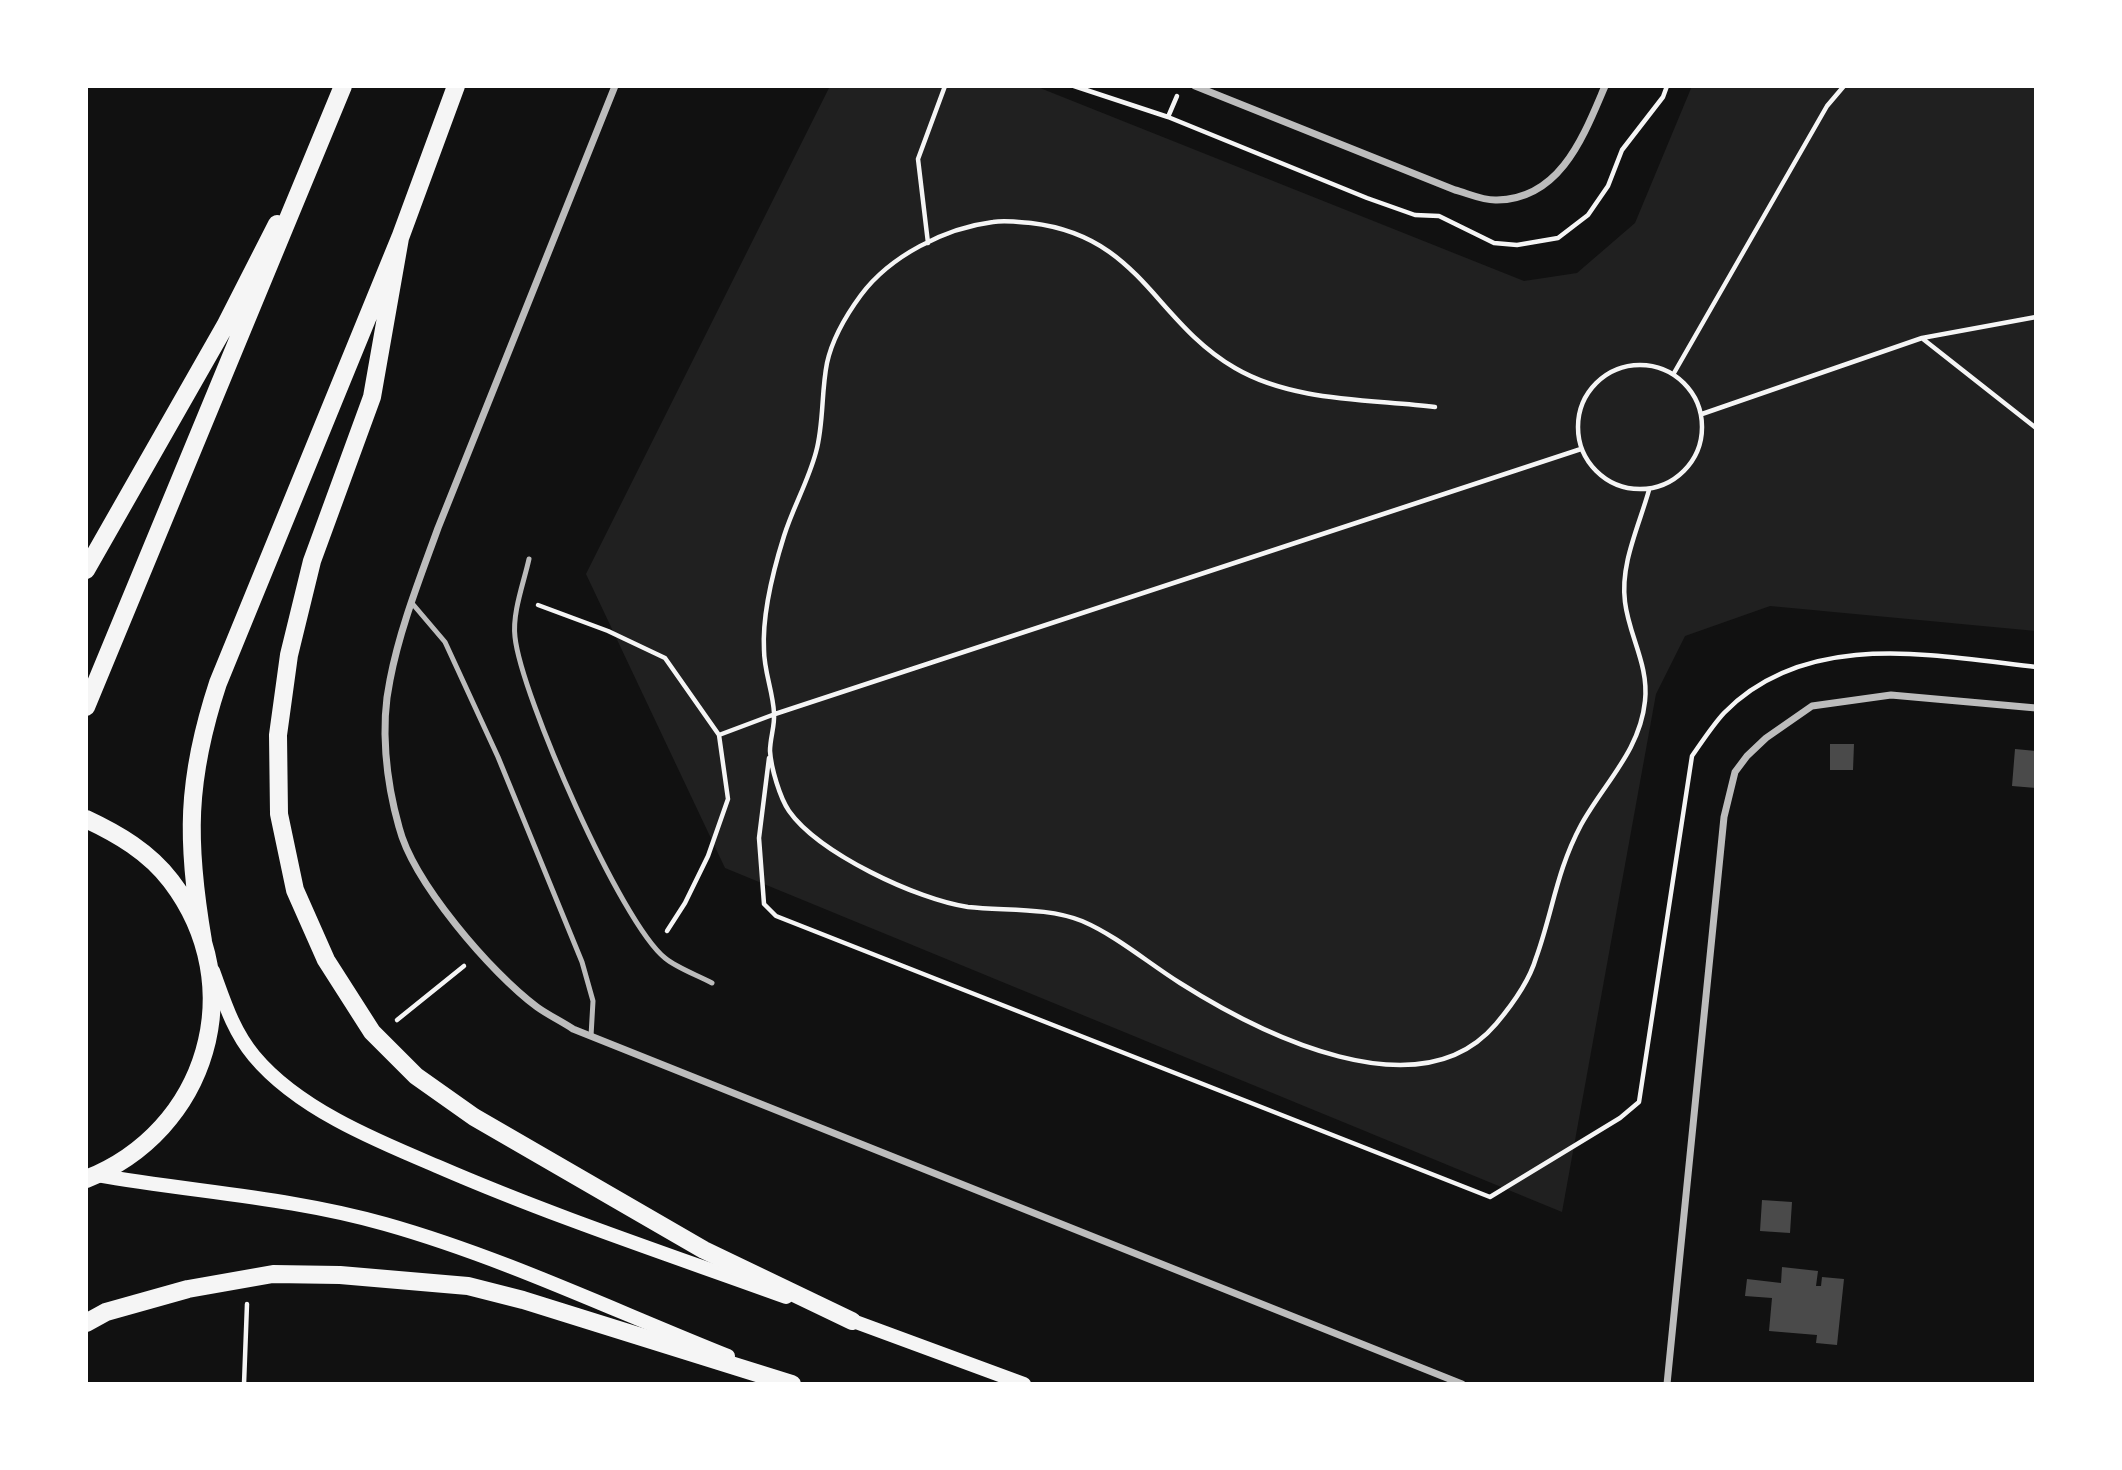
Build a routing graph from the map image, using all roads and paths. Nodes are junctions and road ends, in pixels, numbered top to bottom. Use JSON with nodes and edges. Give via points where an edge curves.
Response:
{"nodes":[{"id":1,"x":343,"y":86,"type":"edge"},
{"id":2,"x":456,"y":86,"type":"edge"},
{"id":3,"x":615,"y":86,"type":"edge"},
{"id":4,"x":945,"y":86,"type":"edge"},
{"id":5,"x":1074,"y":86,"type":"edge"},
{"id":6,"x":1195,"y":86,"type":"edge"},
{"id":7,"x":1605,"y":86,"type":"edge"},
{"id":8,"x":1844,"y":86,"type":"edge"},
{"id":9,"x":1168,"y":117,"type":"dead end"},
{"id":10,"x":307,"y":177,"type":"junction"},
{"id":11,"x":400,"y":238,"type":"junction"},
{"id":12,"x":928,"y":243,"type":"junction"},
{"id":13,"x":2036,"y":317,"type":"edge"},
{"id":14,"x":1922,"y":338,"type":"junction"},
{"id":15,"x":1674,"y":373,"type":"junction"},
{"id":16,"x":1435,"y":407,"type":"dead end"},
{"id":17,"x":1702,"y":414,"type":"junction"},
{"id":18,"x":2036,"y":428,"type":"edge"},
{"id":19,"x":1581,"y":449,"type":"junction"},
{"id":20,"x":1649,"y":490,"type":"junction"},
{"id":21,"x":529,"y":559,"type":"dead end"},
{"id":22,"x":86,"y":570,"type":"edge"},
{"id":23,"x":520,"y":599,"type":"junction"},
{"id":24,"x":411,"y":601,"type":"junction"},
{"id":25,"x":2036,"y":667,"type":"edge"},
{"id":26,"x":86,"y":707,"type":"edge"},
{"id":27,"x":2036,"y":708,"type":"edge"},
{"id":28,"x":775,"y":714,"type":"junction"},
{"id":29,"x":719,"y":736,"type":"junction"},
{"id":30,"x":770,"y":755,"type":"junction"},
{"id":31,"x":86,"y":819,"type":"edge"},
{"id":32,"x":206,"y":948,"type":"junction"},
{"id":33,"x":656,"y":948,"type":"junction"},
{"id":34,"x":481,"y":953,"type":"junction"},
{"id":35,"x":712,"y":983,"type":"dead end"},
{"id":36,"x":591,"y":1036,"type":"junction"},
{"id":37,"x":376,"y":1037,"type":"junction"},
{"id":38,"x":91,"y":1177,"type":"edge"},
{"id":39,"x":248,"y":1279,"type":"junction"},
{"id":40,"x":852,"y":1321,"type":"junction"},
{"id":41,"x":86,"y":1323,"type":"edge"},
{"id":42,"x":244,"y":1384,"type":"edge"},
{"id":43,"x":794,"y":1384,"type":"edge"},
{"id":44,"x":1024,"y":1384,"type":"edge"},
{"id":45,"x":1462,"y":1384,"type":"edge"},
{"id":46,"x":1667,"y":1384,"type":"edge"}],
"edges":[{"from":1,"to":10,"type":"main road"},
{"from":2,"to":11,"type":"main road"},
{"from":3,"to":24,"type":"street"},
{"from":4,"to":12,"type":"path","via":[[918,159]]},
{"from":5,"to":9,"type":"path"},
{"from":6,"to":7,"type":"street","via":[[1455,190],[1496,201],[1538,190],[1572,158]]},
{"from":8,"to":15,"type":"path","via":[[1827,106]]},
{"from":10,"to":22,"type":"main road"},
{"from":10,"to":26,"type":"main road"},
{"from":11,"to":32,"type":"main road","via":[[204,725],[190,810],[192,876]]},
{"from":11,"to":37,"type":"main road","via":[[372,397],[312,561],[289,655],[278,735],[279,814],[295,890],[326,960]]},
{"from":12,"to":16,"type":"path","via":[[991,222],[1078,232],[1119,256],[1193,335],[1237,369],[1299,391]]},
{"from":12,"to":28,"type":"path","via":[[880,272],[858,299],[828,360],[818,445],[783,537],[767,613],[764,651]]},
{"from":13,"to":14,"type":"path"},
{"from":14,"to":17,"type":"path"},
{"from":14,"to":18,"type":"path"},
{"from":15,"to":17,"type":"path","via":[[1692,390]]},
{"from":15,"to":19,"type":"path","via":[[1653,365],[1630,365],[1610,372],[1593,386],[1581,405]]},
{"from":17,"to":20,"type":"path","via":[[1702,439],[1692,463],[1673,481]]},
{"from":19,"to":20,"type":"path","via":[[1608,481],[1628,489]]},
{"from":19,"to":28,"type":"path"},
{"from":20,"to":30,"type":"path","via":[[1625,574],[1626,611],[1645,671],[1646,698],[1634,744],[1583,822],[1564,862],[1525,983],[1493,1028],[1447,1058],[1403,1067],[1381,1066],[1292,1040],[1212,1002],[1082,921],[962,906],[896,882],[813,838],[786,807]]},
{"from":21,"to":23,"type":"lane"},
{"from":23,"to":29,"type":"path","via":[[608,631],[665,658]]},
{"from":23,"to":33,"type":"lane","via":[[514,636],[527,687],[580,814],[632,919]]},
{"from":24,"to":34,"type":"street","via":[[389,681],[386,723],[386,757],[399,830],[421,873]]},
{"from":24,"to":36,"type":"lane","via":[[445,642],[503,770],[582,962],[593,1001]]},
{"from":25,"to":30,"type":"path","via":[[1926,654],[1832,657],[1792,667],[1760,684],[1724,713],[1692,757],[1639,1102],[1490,1197],[776,916],[764,904],[759,838]]},
{"from":27,"to":46,"type":"street","via":[[1891,695],[1812,706],[1766,738],[1735,772],[1724,817]]},
{"from":28,"to":29,"type":"path"},
{"from":28,"to":30,"type":"path"},
{"from":29,"to":33,"type":"path","via":[[728,799],[702,868]]},
{"from":31,"to":32,"type":"main road","via":[[146,854],[170,879],[190,909]]},
{"from":32,"to":38,"type":"main road","via":[[212,985],[208,1044],[185,1098],[147,1143]]},
{"from":32,"to":40,"type":"main road","via":[[230,1019],[255,1057],[304,1099],[362,1135],[500,1194]]},
{"from":33,"to":35,"type":"lane","via":[[665,958]]},
{"from":34,"to":36,"type":"street","via":[[537,1007]]},
{"from":34,"to":37,"type":"path"},
{"from":36,"to":45,"type":"street"},
{"from":37,"to":40,"type":"main road","via":[[416,1076],[474,1117],[704,1250]]},
{"from":38,"to":43,"type":"main road","via":[[304,1205],[385,1224],[471,1253]]},
{"from":39,"to":41,"type":"main road","via":[[106,1312]]},
{"from":39,"to":42,"type":"path"},
{"from":39,"to":43,"type":"main road","via":[[273,1274],[340,1275],[468,1286]]},
{"from":40,"to":44,"type":"main road"}]}
